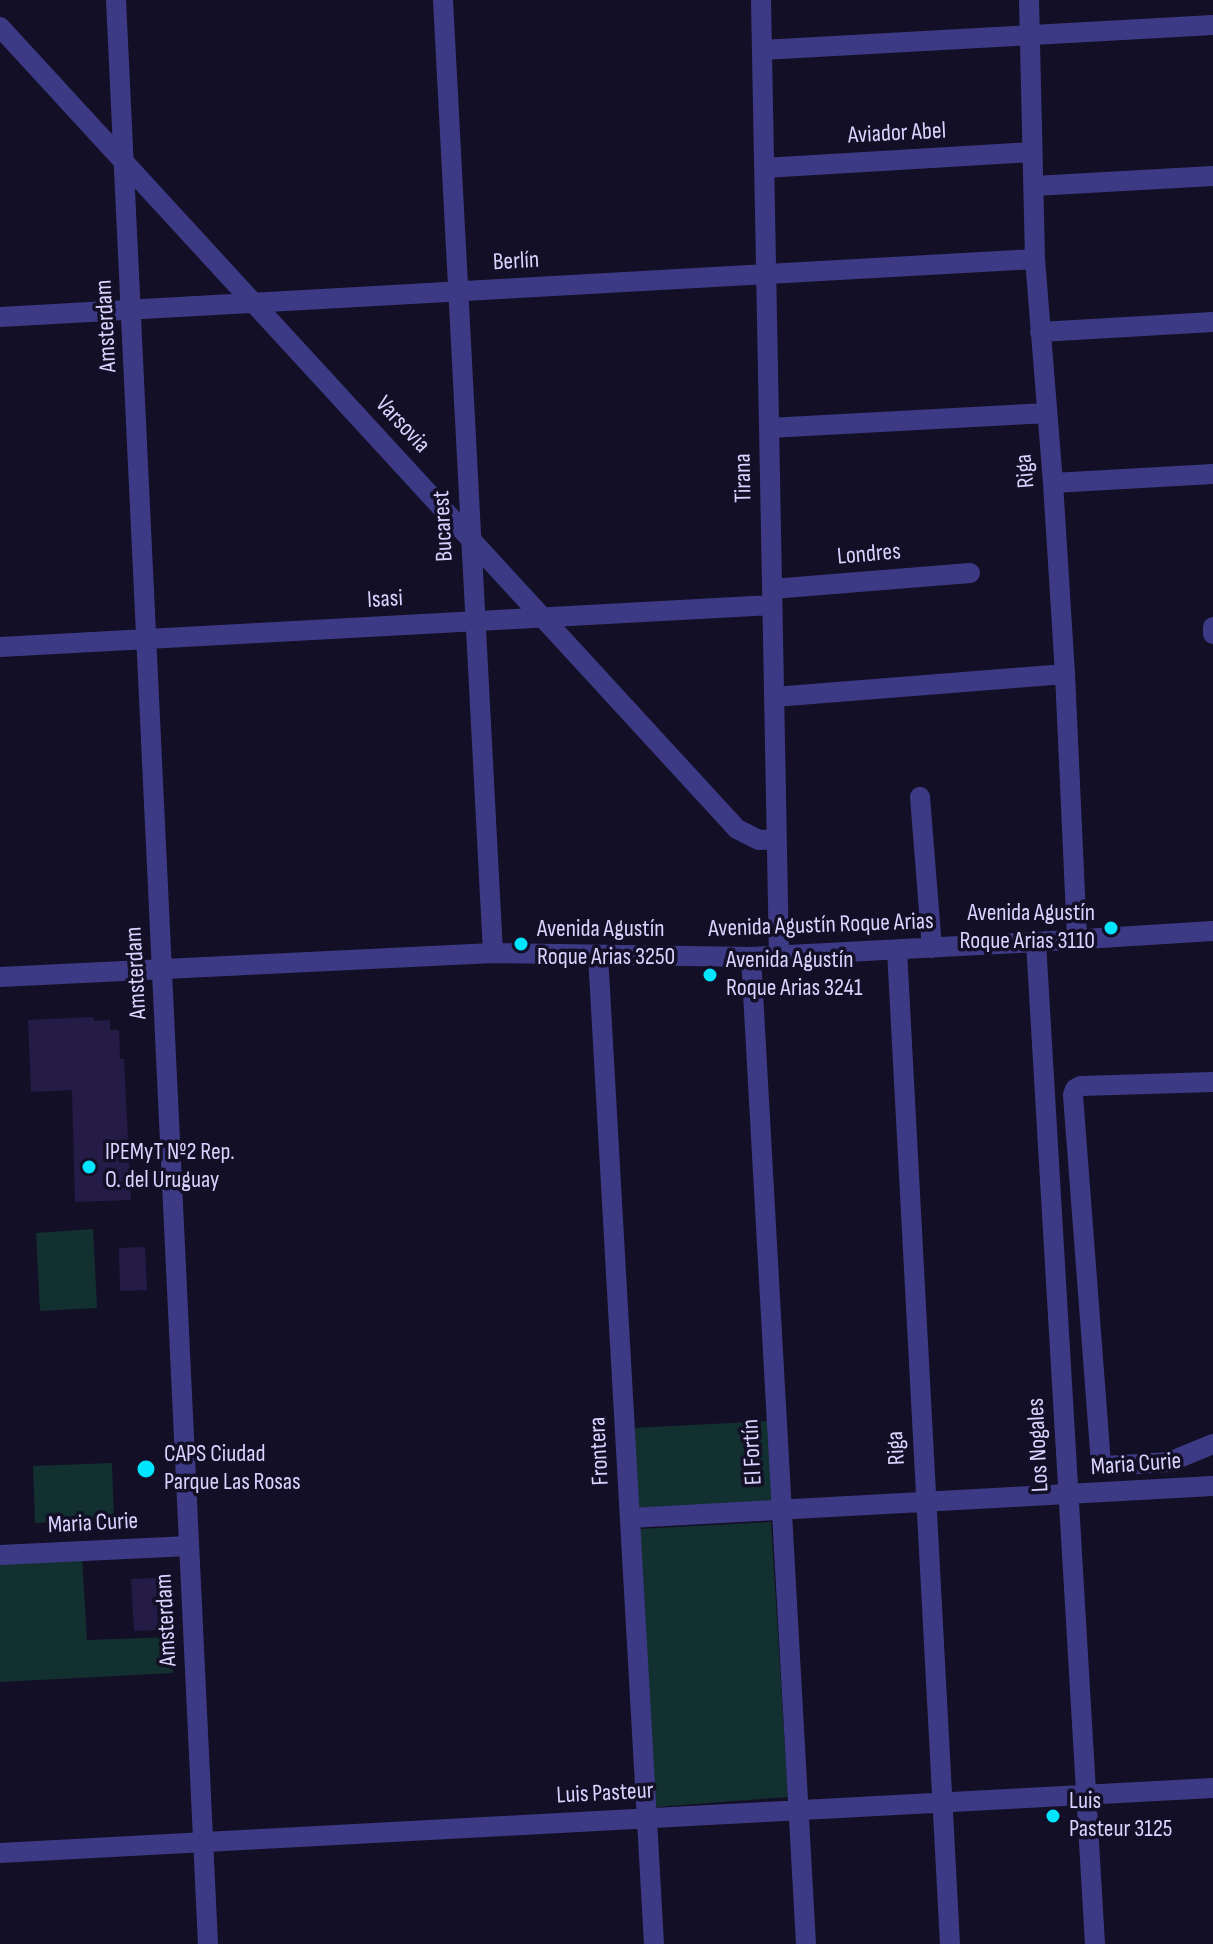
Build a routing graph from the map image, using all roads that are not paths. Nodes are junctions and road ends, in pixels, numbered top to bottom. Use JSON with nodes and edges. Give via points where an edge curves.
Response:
{"nodes":[{"id":1,"x":116,"y":0,"type":"edge"},
{"id":2,"x":443,"y":0,"type":"edge"},
{"id":3,"x":761,"y":0,"type":"edge"},
{"id":4,"x":1029,"y":0,"type":"edge"},
{"id":5,"x":1213,"y":25,"type":"edge"},
{"id":6,"x":0,"y":27,"type":"edge"},
{"id":7,"x":1029,"y":35,"type":"junction"},
{"id":8,"x":762,"y":50,"type":"junction"},
{"id":9,"x":1032,"y":152,"type":"junction"},
{"id":10,"x":125,"y":163,"type":"junction"},
{"id":11,"x":764,"y":168,"type":"junction"},
{"id":12,"x":1213,"y":176,"type":"edge"},
{"id":13,"x":1034,"y":186,"type":"junction"},
{"id":14,"x":1035,"y":259,"type":"junction"},
{"id":15,"x":766,"y":274,"type":"junction"},
{"id":16,"x":458,"y":292,"type":"junction"},
{"id":17,"x":254,"y":303,"type":"junction"},
{"id":18,"x":132,"y":310,"type":"junction"},
{"id":19,"x":0,"y":317,"type":"edge"},
{"id":20,"x":1213,"y":322,"type":"edge"},
{"id":21,"x":1040,"y":332,"type":"junction"},
{"id":22,"x":1047,"y":413,"type":"junction"},
{"id":23,"x":769,"y":428,"type":"junction"},
{"id":24,"x":1213,"y":474,"type":"edge"},
{"id":25,"x":1053,"y":483,"type":"junction"},
{"id":26,"x":471,"y":538,"type":"junction"},
{"id":27,"x":970,"y":573,"type":"dead end"},
{"id":28,"x":772,"y":597,"type":"junction"},
{"id":29,"x":544,"y":617,"type":"junction"},
{"id":30,"x":475,"y":621,"type":"junction"},
{"id":31,"x":1213,"y":627,"type":"edge"},
{"id":32,"x":1213,"y":634,"type":"edge"},
{"id":33,"x":147,"y":638,"type":"junction"},
{"id":34,"x":0,"y":647,"type":"edge"},
{"id":35,"x":1065,"y":674,"type":"junction"},
{"id":36,"x":774,"y":697,"type":"junction"},
{"id":37,"x":920,"y":797,"type":"dead end"},
{"id":38,"x":776,"y":839,"type":"junction"},
{"id":39,"x":1213,"y":931,"type":"edge"},
{"id":40,"x":1077,"y":938,"type":"junction"},
{"id":41,"x":1036,"y":942,"type":"junction"},
{"id":42,"x":932,"y":948,"type":"junction"},
{"id":43,"x":897,"y":950,"type":"junction"},
{"id":44,"x":493,"y":953,"type":"junction"},
{"id":45,"x":598,"y":955,"type":"junction"},
{"id":46,"x":779,"y":956,"type":"junction"},
{"id":47,"x":751,"y":957,"type":"junction"},
{"id":48,"x":162,"y":969,"type":"junction"},
{"id":49,"x":0,"y":977,"type":"edge"},
{"id":50,"x":1213,"y":1082,"type":"edge"},
{"id":51,"x":1213,"y":1444,"type":"edge"},
{"id":52,"x":1213,"y":1486,"type":"edge"},
{"id":53,"x":1068,"y":1495,"type":"junction"},
{"id":54,"x":926,"y":1502,"type":"junction"},
{"id":55,"x":782,"y":1510,"type":"junction"},
{"id":56,"x":630,"y":1518,"type":"junction"},
{"id":57,"x":189,"y":1546,"type":"junction"},
{"id":58,"x":0,"y":1555,"type":"edge"},
{"id":59,"x":1213,"y":1788,"type":"edge"},
{"id":60,"x":1086,"y":1794,"type":"junction"},
{"id":61,"x":943,"y":1802,"type":"junction"},
{"id":62,"x":798,"y":1810,"type":"junction"},
{"id":63,"x":647,"y":1818,"type":"junction"},
{"id":64,"x":203,"y":1841,"type":"junction"},
{"id":65,"x":0,"y":1853,"type":"edge"},
{"id":66,"x":208,"y":1944,"type":"edge"},
{"id":67,"x":654,"y":1944,"type":"edge"},
{"id":68,"x":806,"y":1944,"type":"edge"},
{"id":69,"x":950,"y":1944,"type":"edge"},
{"id":70,"x":1095,"y":1944,"type":"edge"}],
"edges":[{"from":1,"to":10,"type":"street","name":"Amsterdam"},
{"from":2,"to":16,"type":"street","name":"Bucarest"},
{"from":3,"to":8,"type":"street","name":"Tirana"},
{"from":4,"to":7,"type":"street","name":"Riga"},
{"from":5,"to":7,"type":"street"},
{"from":6,"to":10,"type":"street","name":"Varsovia"},
{"from":7,"to":8,"type":"street"},
{"from":7,"to":9,"type":"street","name":"Riga"},
{"from":8,"to":11,"type":"street","name":"Tirana"},
{"from":9,"to":11,"type":"street","name":"Aviador Abel"},
{"from":9,"to":13,"type":"street","name":"Riga"},
{"from":10,"to":17,"type":"street","name":"Varsovia"},
{"from":10,"to":18,"type":"street","name":"Amsterdam"},
{"from":11,"to":15,"type":"street","name":"Tirana"},
{"from":12,"to":13,"type":"street"},
{"from":13,"to":14,"type":"street","name":"Riga"},
{"from":14,"to":15,"type":"street","name":"Berlín"},
{"from":14,"to":21,"type":"street","name":"Riga"},
{"from":15,"to":16,"type":"street","name":"Berlín"},
{"from":15,"to":23,"type":"street","name":"Tirana"},
{"from":16,"to":17,"type":"street","name":"Berlín"},
{"from":16,"to":26,"type":"street","name":"Bucarest"},
{"from":17,"to":18,"type":"street","name":"Berlín"},
{"from":17,"to":26,"type":"street","name":"Varsovia"},
{"from":18,"to":19,"type":"street","name":"Berlín"},
{"from":18,"to":33,"type":"street","name":"Amsterdam"},
{"from":20,"to":21,"type":"street"},
{"from":21,"to":22,"type":"street","name":"Riga"},
{"from":22,"to":23,"type":"street"},
{"from":22,"to":25,"type":"street","name":"Riga"},
{"from":23,"to":28,"type":"street","name":"Tirana"},
{"from":24,"to":25,"type":"street"},
{"from":25,"to":35,"type":"street","name":"Riga"},
{"from":26,"to":29,"type":"street","name":"Varsovia"},
{"from":26,"to":30,"type":"street","name":"Bucarest"},
{"from":27,"to":28,"type":"street","name":"Londres"},
{"from":28,"to":29,"type":"street","name":"Isasi"},
{"from":28,"to":36,"type":"street","name":"Tirana"},
{"from":29,"to":30,"type":"street","name":"Isasi"},
{"from":29,"to":38,"type":"street","name":"Varsovia","via":[[737,829],[759,840]]},
{"from":30,"to":33,"type":"street","name":"Isasi"},
{"from":30,"to":44,"type":"street","name":"Bucarest"},
{"from":31,"to":32,"type":"street"},
{"from":33,"to":34,"type":"street","name":"Isasi"},
{"from":33,"to":48,"type":"street","name":"Amsterdam"},
{"from":35,"to":36,"type":"street"},
{"from":35,"to":40,"type":"street","name":"Riga"},
{"from":36,"to":38,"type":"street","name":"Tirana"},
{"from":37,"to":42,"type":"street"},
{"from":38,"to":46,"type":"street","name":"Tirana"},
{"from":39,"to":40,"type":"street","name":"Avenida Agustín Roque Arias"},
{"from":40,"to":41,"type":"street","name":"Avenida Agustín Roque Arias"},
{"from":41,"to":42,"type":"street","name":"Avenida Agustín Roque Arias"},
{"from":41,"to":53,"type":"street","name":"Los Nogales"},
{"from":42,"to":43,"type":"street","name":"Avenida Agustín Roque Arias"},
{"from":43,"to":46,"type":"street","name":"Avenida Agustín Roque Arias"},
{"from":43,"to":54,"type":"street","name":"Riga"},
{"from":44,"to":45,"type":"street","name":"Avenida Agustín Roque Arias"},
{"from":44,"to":48,"type":"street","name":"Avenida Agustín Roque Arias"},
{"from":45,"to":47,"type":"street","name":"Avenida Agustín Roque Arias"},
{"from":45,"to":56,"type":"street","name":"Frontera"},
{"from":46,"to":47,"type":"street","name":"Avenida Agustín Roque Arias"},
{"from":47,"to":55,"type":"street","name":"El Fortín"},
{"from":48,"to":49,"type":"street","name":"Avenida Agustín Roque Arias"},
{"from":48,"to":57,"type":"street","name":"Amsterdam"},
{"from":50,"to":51,"type":"street","via":[[1081,1086],[1073,1095],[1101,1464],[1169,1462]]},
{"from":52,"to":53,"type":"street","name":"Maria Curie"},
{"from":53,"to":54,"type":"street","name":"Maria Curie"},
{"from":53,"to":60,"type":"street","name":"Los Nogales"},
{"from":54,"to":55,"type":"street","name":"Maria Curie"},
{"from":54,"to":61,"type":"street","name":"Riga"},
{"from":55,"to":56,"type":"street","name":"Maria Curie"},
{"from":55,"to":62,"type":"street","name":"El Fortín"},
{"from":56,"to":63,"type":"street","name":"Frontera"},
{"from":57,"to":58,"type":"street","name":"Maria Curie"},
{"from":57,"to":64,"type":"street","name":"Amsterdam"},
{"from":59,"to":60,"type":"street","name":"Luis Pasteur"},
{"from":60,"to":61,"type":"street","name":"Luis Pasteur"},
{"from":60,"to":70,"type":"street","name":"Los Nogales"},
{"from":61,"to":62,"type":"street","name":"Luis Pasteur"},
{"from":61,"to":69,"type":"street","name":"Riga"},
{"from":62,"to":63,"type":"street","name":"Luis Pasteur"},
{"from":62,"to":68,"type":"street","name":"El Fortín"},
{"from":63,"to":64,"type":"street","name":"Luis Pasteur"},
{"from":63,"to":67,"type":"street","name":"Frontera"},
{"from":64,"to":65,"type":"street","name":"Luis Pasteur"},
{"from":64,"to":66,"type":"street","name":"Amsterdam"}]}
